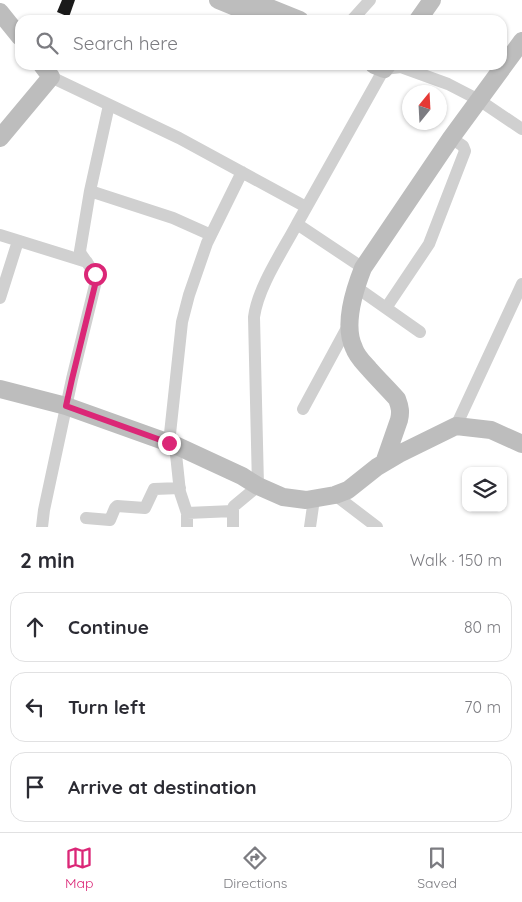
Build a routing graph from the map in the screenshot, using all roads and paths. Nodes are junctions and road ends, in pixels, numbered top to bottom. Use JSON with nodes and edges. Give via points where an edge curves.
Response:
{"nodes":[{"id":1,"x":218,"y":0,"type":"edge"},
{"id":2,"x":250,"y":0,"type":"edge"},
{"id":3,"x":370,"y":0,"type":"edge"},
{"id":4,"x":432,"y":0,"type":"edge"},
{"id":5,"x":0,"y":12,"type":"edge"},
{"id":6,"x":255,"y":15,"type":"edge"},
{"id":7,"x":288,"y":15,"type":"edge"},
{"id":8,"x":356,"y":15,"type":"edge"},
{"id":9,"x":422,"y":15,"type":"edge"},
{"id":10,"x":15,"y":32,"type":"edge"},
{"id":11,"x":522,"y":41,"type":"edge"},
{"id":12,"x":507,"y":62,"type":"edge"},
{"id":13,"x":387,"y":70,"type":"edge"},
{"id":14,"x":402,"y":70,"type":"edge"},
{"id":15,"x":501,"y":70,"type":"edge"},
{"id":16,"x":46,"y":71,"type":"edge"},
{"id":17,"x":479,"y":100,"type":"junction"},
{"id":18,"x":109,"y":105,"type":"junction"},
{"id":19,"x":522,"y":129,"type":"edge"},
{"id":20,"x":0,"y":138,"type":"edge"},
{"id":21,"x":451,"y":138,"type":"junction"},
{"id":22,"x":242,"y":172,"type":"junction"},
{"id":23,"x":90,"y":191,"type":"junction"},
{"id":24,"x":306,"y":207,"type":"junction"},
{"id":25,"x":297,"y":224,"type":"junction"},
{"id":26,"x":0,"y":235,"type":"edge"},
{"id":27,"x":211,"y":236,"type":"junction"},
{"id":28,"x":18,"y":241,"type":"junction"},
{"id":29,"x":87,"y":262,"type":"junction"},
{"id":30,"x":363,"y":268,"type":"junction"},
{"id":31,"x":522,"y":284,"type":"edge"},
{"id":32,"x":356,"y":287,"type":"junction"},
{"id":33,"x":0,"y":298,"type":"edge"},
{"id":34,"x":386,"y":308,"type":"junction"},
{"id":35,"x":349,"y":324,"type":"junction"},
{"id":36,"x":420,"y":332,"type":"dead end"},
{"id":37,"x":0,"y":390,"type":"edge"},
{"id":38,"x":66,"y":406,"type":"junction"},
{"id":39,"x":303,"y":408,"type":"dead end"},
{"id":40,"x":456,"y":426,"type":"junction"},
{"id":41,"x":172,"y":444,"type":"junction"},
{"id":42,"x":522,"y":444,"type":"edge"},
{"id":43,"x":384,"y":463,"type":"junction"},
{"id":44,"x":258,"y":486,"type":"junction"},
{"id":45,"x":180,"y":488,"type":"junction"},
{"id":46,"x":335,"y":495,"type":"junction"},
{"id":47,"x":314,"y":499,"type":"junction"},
{"id":48,"x":233,"y":511,"type":"junction"},
{"id":49,"x":187,"y":513,"type":"junction"},
{"id":50,"x":86,"y":518,"type":"dead end"},
{"id":51,"x":42,"y":527,"type":"edge"},
{"id":52,"x":187,"y":527,"type":"edge"},
{"id":53,"x":233,"y":527,"type":"edge"},
{"id":54,"x":310,"y":527,"type":"edge"},
{"id":55,"x":378,"y":527,"type":"edge"}],
"edges":[{"from":1,"to":6,"type":"street"},
{"from":2,"to":7,"type":"street"},
{"from":3,"to":8,"type":"street"},
{"from":4,"to":9,"type":"street"},
{"from":5,"to":10,"type":"street"},
{"from":11,"to":12,"type":"street"},
{"from":13,"to":24,"type":"street"},
{"from":14,"to":17,"type":"street","via":[[448,84]]},
{"from":15,"to":17,"type":"street"},
{"from":16,"to":18,"type":"street"},
{"from":16,"to":20,"type":"street"},
{"from":17,"to":19,"type":"street"},
{"from":17,"to":21,"type":"street"},
{"from":18,"to":22,"type":"street"},
{"from":18,"to":23,"type":"street"},
{"from":21,"to":30,"type":"street"},
{"from":21,"to":34,"type":"street","via":[[465,151],[435,231],[424,254]]},
{"from":22,"to":24,"type":"street"},
{"from":22,"to":27,"type":"street"},
{"from":23,"to":27,"type":"street","via":[[173,218]]},
{"from":23,"to":29,"type":"street","via":[[80,251]]},
{"from":24,"to":25,"type":"street"},
{"from":25,"to":30,"type":"street"},
{"from":25,"to":44,"type":"street","via":[[262,287],[254,318]]},
{"from":26,"to":28,"type":"street"},
{"from":27,"to":41,"type":"street","via":[[182,322]]},
{"from":28,"to":29,"type":"street"},
{"from":28,"to":33,"type":"street"},
{"from":29,"to":38,"type":"street","via":[[96,281]]},
{"from":30,"to":32,"type":"street"},
{"from":31,"to":40,"type":"street"},
{"from":32,"to":34,"type":"street"},
{"from":32,"to":35,"type":"street"},
{"from":34,"to":36,"type":"street"},
{"from":35,"to":39,"type":"street"},
{"from":35,"to":43,"type":"street","via":[[350,339],[359,358],[400,407],[400,420]]},
{"from":37,"to":38,"type":"street"},
{"from":38,"to":41,"type":"street"},
{"from":38,"to":51,"type":"street"},
{"from":40,"to":42,"type":"street","via":[[491,430]]},
{"from":40,"to":43,"type":"street"},
{"from":41,"to":44,"type":"street"},
{"from":41,"to":45,"type":"street"},
{"from":43,"to":46,"type":"street","via":[[348,490]]},
{"from":44,"to":47,"type":"street","via":[[283,497]]},
{"from":44,"to":48,"type":"street","via":[[234,506]]},
{"from":45,"to":49,"type":"street"},
{"from":45,"to":50,"type":"street","via":[[154,489],[146,508],[117,506],[110,520]]},
{"from":46,"to":47,"type":"street"},
{"from":46,"to":55,"type":"street"},
{"from":47,"to":54,"type":"street"},
{"from":48,"to":49,"type":"street"},
{"from":48,"to":53,"type":"street"},
{"from":49,"to":52,"type":"street"}]}
